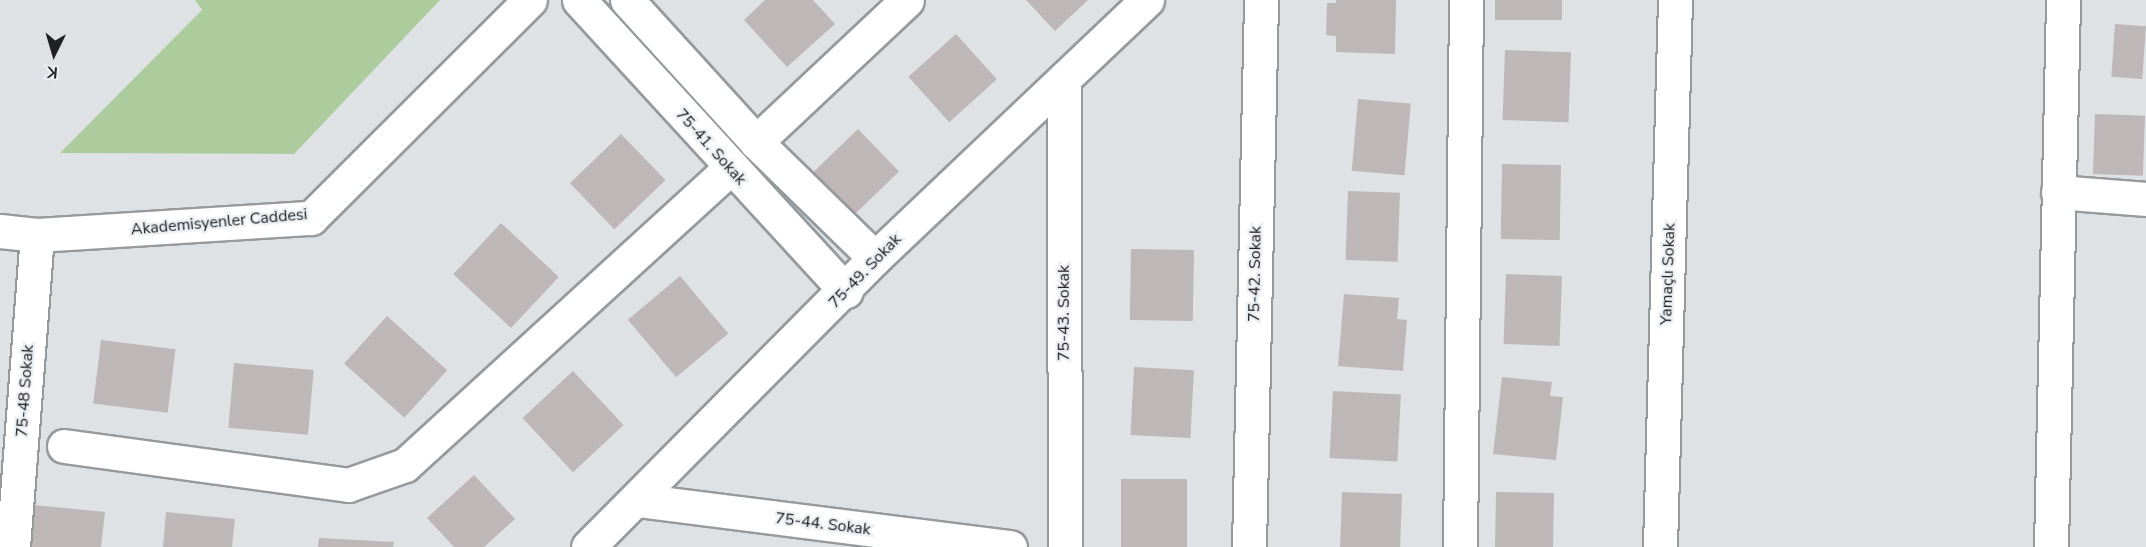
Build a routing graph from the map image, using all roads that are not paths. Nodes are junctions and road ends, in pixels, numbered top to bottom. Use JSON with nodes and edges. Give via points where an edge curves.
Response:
{"nodes":[{"id":1,"x":530,"y":0,"type":"edge"},
{"id":2,"x":627,"y":0,"type":"edge"},
{"id":3,"x":907,"y":0,"type":"edge"},
{"id":4,"x":1147,"y":0,"type":"edge"},
{"id":5,"x":1261,"y":0,"type":"edge"},
{"id":6,"x":1466,"y":0,"type":"edge"},
{"id":7,"x":1676,"y":0,"type":"edge"},
{"id":8,"x":2063,"y":0,"type":"edge"},
{"id":9,"x":591,"y":4,"type":"edge"},
{"id":10,"x":1064,"y":79,"type":"junction"},
{"id":11,"x":756,"y":142,"type":"junction"},
{"id":12,"x":730,"y":168,"type":"junction"},
{"id":13,"x":2058,"y":192,"type":"junction"},
{"id":14,"x":2146,"y":199,"type":"edge"},
{"id":15,"x":0,"y":231,"type":"edge"},
{"id":16,"x":37,"y":235,"type":"junction"},
{"id":17,"x":875,"y":258,"type":"junction"},
{"id":18,"x":846,"y":291,"type":"junction"},
{"id":19,"x":64,"y":446,"type":"dead end"},
{"id":20,"x":637,"y":500,"type":"junction"},
{"id":21,"x":13,"y":547,"type":"edge"},
{"id":22,"x":588,"y":547,"type":"edge"},
{"id":23,"x":1010,"y":547,"type":"edge"},
{"id":24,"x":1065,"y":547,"type":"edge"},
{"id":25,"x":1249,"y":547,"type":"edge"},
{"id":26,"x":1460,"y":547,"type":"edge"},
{"id":27,"x":1660,"y":547,"type":"edge"},
{"id":28,"x":2051,"y":547,"type":"edge"}],
"edges":[{"from":1,"to":16,"type":"street","name":"Akademisyenler Caddesi","via":[[311,218]]},
{"from":2,"to":11,"type":"street"},
{"from":3,"to":11,"type":"street"},
{"from":4,"to":10,"type":"street","name":"75-49. Sokak"},
{"from":5,"to":25,"type":"street","name":"75-42. Sokak"},
{"from":6,"to":26,"type":"street"},
{"from":7,"to":27,"type":"street","name":"Yamaçlı Sokak"},
{"from":8,"to":13,"type":"street"},
{"from":9,"to":12,"type":"street","name":"75-41. Sokak"},
{"from":10,"to":17,"type":"street","name":"75-49. Sokak"},
{"from":10,"to":24,"type":"street","name":"75-43. Sokak"},
{"from":11,"to":17,"type":"street"},
{"from":12,"to":18,"type":"street","name":"75-41. Sokak"},
{"from":12,"to":19,"type":"street","via":[[405,465],[348,484]]},
{"from":13,"to":14,"type":"street"},
{"from":13,"to":28,"type":"street"},
{"from":15,"to":16,"type":"street","name":"Akademisyenler Caddesi"},
{"from":16,"to":21,"type":"street","name":"75-48 Sokak"},
{"from":17,"to":18,"type":"street","name":"75-49. Sokak"},
{"from":18,"to":20,"type":"street","name":"75-49. Sokak"},
{"from":20,"to":22,"type":"street","name":"75-49. Sokak"},
{"from":20,"to":23,"type":"street","name":"75-44. Sokak"}]}
